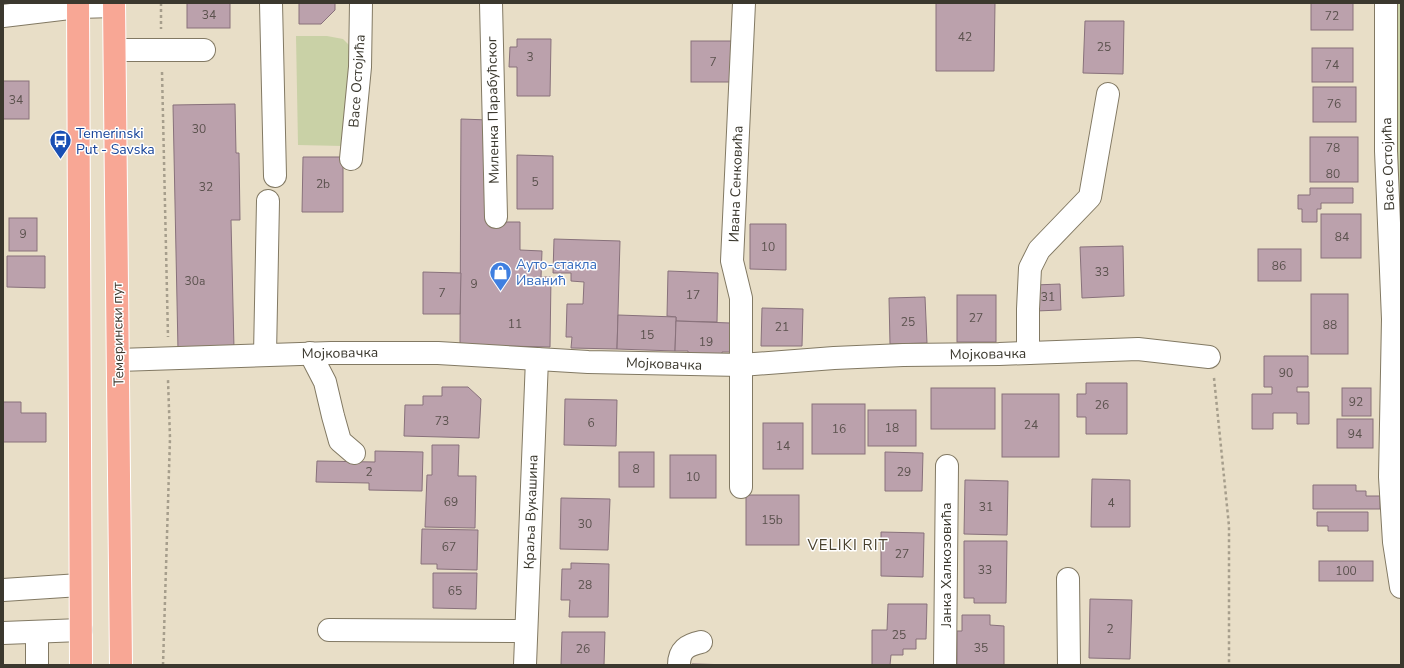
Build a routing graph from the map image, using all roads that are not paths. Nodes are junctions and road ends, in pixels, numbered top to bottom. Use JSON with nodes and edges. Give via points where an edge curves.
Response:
{"nodes":[{"id":1,"x":271,"y":3,"type":"edge"},
{"id":2,"x":361,"y":3,"type":"edge"},
{"id":3,"x":491,"y":3,"type":"edge"},
{"id":4,"x":744,"y":3,"type":"edge"},
{"id":5,"x":1386,"y":3,"type":"edge"},
{"id":6,"x":114,"y":4,"type":"edge"},
{"id":7,"x":78,"y":5,"type":"edge"},
{"id":8,"x":3,"y":16,"type":"edge"},
{"id":9,"x":115,"y":50,"type":"junction"},
{"id":10,"x":204,"y":50,"type":"dead end"},
{"id":11,"x":1108,"y":94,"type":"dead end"},
{"id":12,"x":351,"y":158,"type":"dead end"},
{"id":13,"x":275,"y":176,"type":"dead end"},
{"id":14,"x":268,"y":201,"type":"dead end"},
{"id":15,"x":496,"y":217,"type":"dead end"},
{"id":16,"x":310,"y":353,"type":"junction"},
{"id":17,"x":1028,"y":353,"type":"junction"},
{"id":18,"x":265,"y":355,"type":"junction"},
{"id":19,"x":1209,"y":357,"type":"road end"},
{"id":20,"x":537,"y":359,"type":"junction"},
{"id":21,"x":118,"y":360,"type":"junction"},
{"id":22,"x":741,"y":365,"type":"junction"},
{"id":23,"x":354,"y":453,"type":"dead end"},
{"id":24,"x":947,"y":466,"type":"dead end"},
{"id":25,"x":741,"y":487,"type":"dead end"},
{"id":26,"x":1068,"y":578,"type":"dead end"},
{"id":27,"x":80,"y":585,"type":"junction"},
{"id":28,"x":1401,"y":587,"type":"edge"},
{"id":29,"x":3,"y":590,"type":"edge"},
{"id":30,"x":81,"y":630,"type":"junction"},
{"id":31,"x":329,"y":630,"type":"dead end"},
{"id":32,"x":526,"y":631,"type":"junction"},
{"id":33,"x":37,"y":632,"type":"junction"},
{"id":34,"x":3,"y":633,"type":"edge"},
{"id":35,"x":701,"y":642,"type":"dead end"},
{"id":36,"x":37,"y":665,"type":"edge"},
{"id":37,"x":81,"y":665,"type":"edge"},
{"id":38,"x":121,"y":665,"type":"edge"},
{"id":39,"x":525,"y":665,"type":"edge"},
{"id":40,"x":679,"y":665,"type":"edge"},
{"id":41,"x":945,"y":665,"type":"edge"},
{"id":42,"x":1069,"y":665,"type":"edge"}],
"edges":[{"from":1,"to":13,"type":"street"},
{"from":2,"to":12,"type":"street","name":"Васе Остојића","via":[[360,67]]},
{"from":3,"to":15,"type":"street","name":"Миленка Парабућског"},
{"from":4,"to":22,"type":"street","name":"Ивана Сенковића","via":[[732,261],[741,298]]},
{"from":5,"to":28,"type":"street","name":"Васе Остојића","via":[[1386,151],[1393,319],[1390,477],[1394,542]]},
{"from":6,"to":7,"type":"street"},
{"from":6,"to":9,"type":"main road","name":"Темерински пут"},
{"from":7,"to":8,"type":"street"},
{"from":7,"to":27,"type":"main road"},
{"from":9,"to":10,"type":"street"},
{"from":9,"to":21,"type":"main road","name":"Темерински пут"},
{"from":11,"to":17,"type":"street","via":[[1090,197],[1039,250],[1030,268]]},
{"from":14,"to":18,"type":"street"},
{"from":16,"to":18,"type":"street","name":"Мојковачка"},
{"from":16,"to":20,"type":"street","name":"Мојковачка","via":[[438,353]]},
{"from":16,"to":23,"type":"street","via":[[325,382],[340,441]]},
{"from":17,"to":19,"type":"street","name":"Мојковачка","via":[[1138,349]]},
{"from":17,"to":22,"type":"street","name":"Мојковачка","via":[[895,355]]},
{"from":18,"to":21,"type":"street","name":"Мојковачка"},
{"from":20,"to":22,"type":"street","name":"Мојковачка"},
{"from":20,"to":32,"type":"street","name":"Краља Вукашина"},
{"from":21,"to":38,"type":"main road","name":"Темерински пут"},
{"from":22,"to":25,"type":"street","name":"Ивана Сенковића"},
{"from":24,"to":41,"type":"street","name":"Јанка Халкозовића"},
{"from":26,"to":42,"type":"street"},
{"from":27,"to":29,"type":"street"},
{"from":27,"to":30,"type":"main road"},
{"from":30,"to":33,"type":"street"},
{"from":30,"to":37,"type":"main road"},
{"from":31,"to":32,"type":"street"},
{"from":32,"to":39,"type":"street","name":"Краља Вукашина"},
{"from":33,"to":34,"type":"street"},
{"from":33,"to":36,"type":"street"},
{"from":35,"to":40,"type":"street","via":[[691,644],[684,650],[679,657]]}]}
